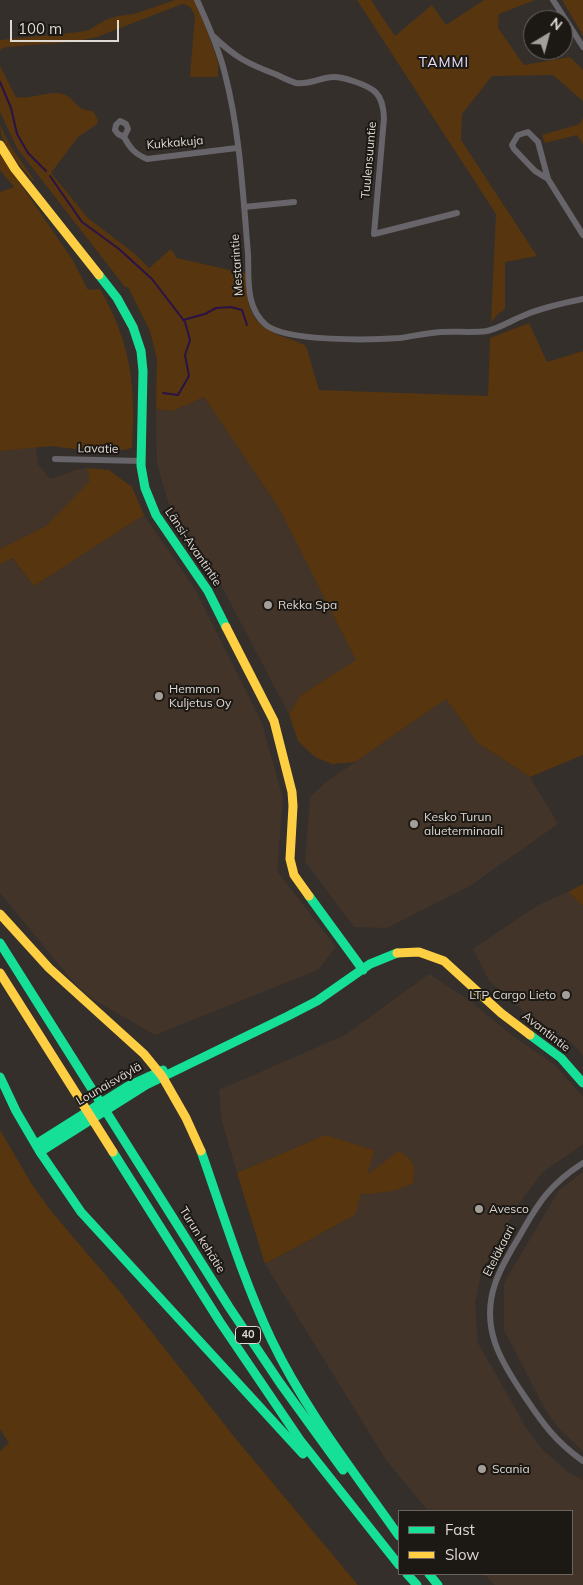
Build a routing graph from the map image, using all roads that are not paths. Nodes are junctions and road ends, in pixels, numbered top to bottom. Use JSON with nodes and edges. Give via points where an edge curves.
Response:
{"nodes":[{"id":1,"x":197,"y":0,"type":"edge"},
{"id":2,"x":553,"y":0,"type":"edge"},
{"id":3,"x":211,"y":35,"type":"junction"},
{"id":4,"x":583,"y":47,"type":"edge"},
{"id":5,"x":124,"y":138,"type":"dead end"},
{"id":6,"x":0,"y":145,"type":"edge"},
{"id":7,"x":237,"y":148,"type":"junction"},
{"id":8,"x":548,"y":179,"type":"junction"},
{"id":9,"x":294,"y":202,"type":"dead end"},
{"id":10,"x":244,"y":207,"type":"junction"},
{"id":11,"x":457,"y":213,"type":"dead end"},
{"id":12,"x":583,"y":235,"type":"edge"},
{"id":13,"x":583,"y":299,"type":"edge"},
{"id":14,"x":55,"y":459,"type":"dead end"},
{"id":15,"x":141,"y":461,"type":"junction"},
{"id":16,"x":0,"y":914,"type":"edge"},
{"id":17,"x":0,"y":943,"type":"edge"},
{"id":18,"x":363,"y":970,"type":"junction"},
{"id":19,"x":0,"y":974,"type":"edge"},
{"id":20,"x":160,"y":1074,"type":"junction"},
{"id":21,"x":0,"y":1077,"type":"edge"},
{"id":22,"x":583,"y":1083,"type":"edge"},
{"id":23,"x":38,"y":1148,"type":"junction"},
{"id":24,"x":583,"y":1163,"type":"edge"},
{"id":25,"x":583,"y":1461,"type":"edge"},
{"id":26,"x":398,"y":1537,"type":"edge"},
{"id":27,"x":398,"y":1537,"type":"edge"},
{"id":28,"x":380,"y":1542,"type":"junction"},
{"id":29,"x":398,"y":1563,"type":"edge"},
{"id":30,"x":408,"y":1575,"type":"edge"},
{"id":31,"x":430,"y":1575,"type":"edge"},
{"id":32,"x":417,"y":1585,"type":"edge"},
{"id":33,"x":438,"y":1585,"type":"edge"}],
"edges":[{"from":1,"to":3,"type":"street","name":"Mestarintie"},
{"from":2,"to":4,"type":"street"},
{"from":3,"to":7,"type":"street","name":"Mestarintie","via":[[227,80]]},
{"from":3,"to":11,"type":"street","name":"Tuulensuuntie","via":[[238,58],[294,82],[312,83],[334,77],[374,90],[384,108],[374,234]]},
{"from":5,"to":7,"type":"street","name":"Kukkakuja","via":[[137,155],[147,159]]},
{"from":6,"to":15,"type":"main road","name":"Länsi-Avantintie","via":[[117,298],[134,328],[143,371]]},
{"from":7,"to":10,"type":"street","name":"Mestarintie"},
{"from":8,"to":8,"type":"street","via":[[535,171],[514,149],[512,145],[518,135],[528,132],[534,136]]},
{"from":8,"to":12,"type":"street"},
{"from":9,"to":10,"type":"street"},
{"from":10,"to":13,"type":"street","name":"Mestarintie","via":[[251,301],[260,318],[277,332],[304,337],[383,339],[480,332],[498,328],[554,304]]},
{"from":14,"to":15,"type":"street","name":"Lavatie"},
{"from":15,"to":18,"type":"main road","name":"Länsi-Avantintie","via":[[145,488],[156,515],[208,591],[274,721],[292,792],[290,859],[294,874]]},
{"from":16,"to":20,"type":"main road","via":[[49,968],[144,1054]]},
{"from":17,"to":27,"type":"main road","name":"Turun kehätie","number":"40","via":[[229,1307],[339,1466]]},
{"from":18,"to":20,"type":"main road","name":"Lounaisväylä","via":[[308,1006],[202,1058]]},
{"from":18,"to":22,"type":"main road","name":"Avantintie","via":[[387,956],[407,951],[433,955],[444,961],[501,1013],[561,1058]]},
{"from":19,"to":28,"type":"main road","number":"40","via":[[214,1313],[300,1440]]},
{"from":20,"to":23,"type":"main road","name":"Lounaisväylä"},
{"from":20,"to":26,"type":"main road","via":[[198,1142],[234,1247],[271,1338],[322,1427]]},
{"from":21,"to":23,"type":"main road"},
{"from":23,"to":28,"type":"main road","via":[[81,1212]]},
{"from":24,"to":25,"type":"street","name":"Eteläkaari","via":[[555,1184],[533,1212],[494,1284],[490,1311],[495,1345],[508,1372],[549,1432]]},
{"from":28,"to":29,"type":"main road","number":"40"},
{"from":30,"to":32,"type":"main road"},
{"from":31,"to":33,"type":"main road"}]}
